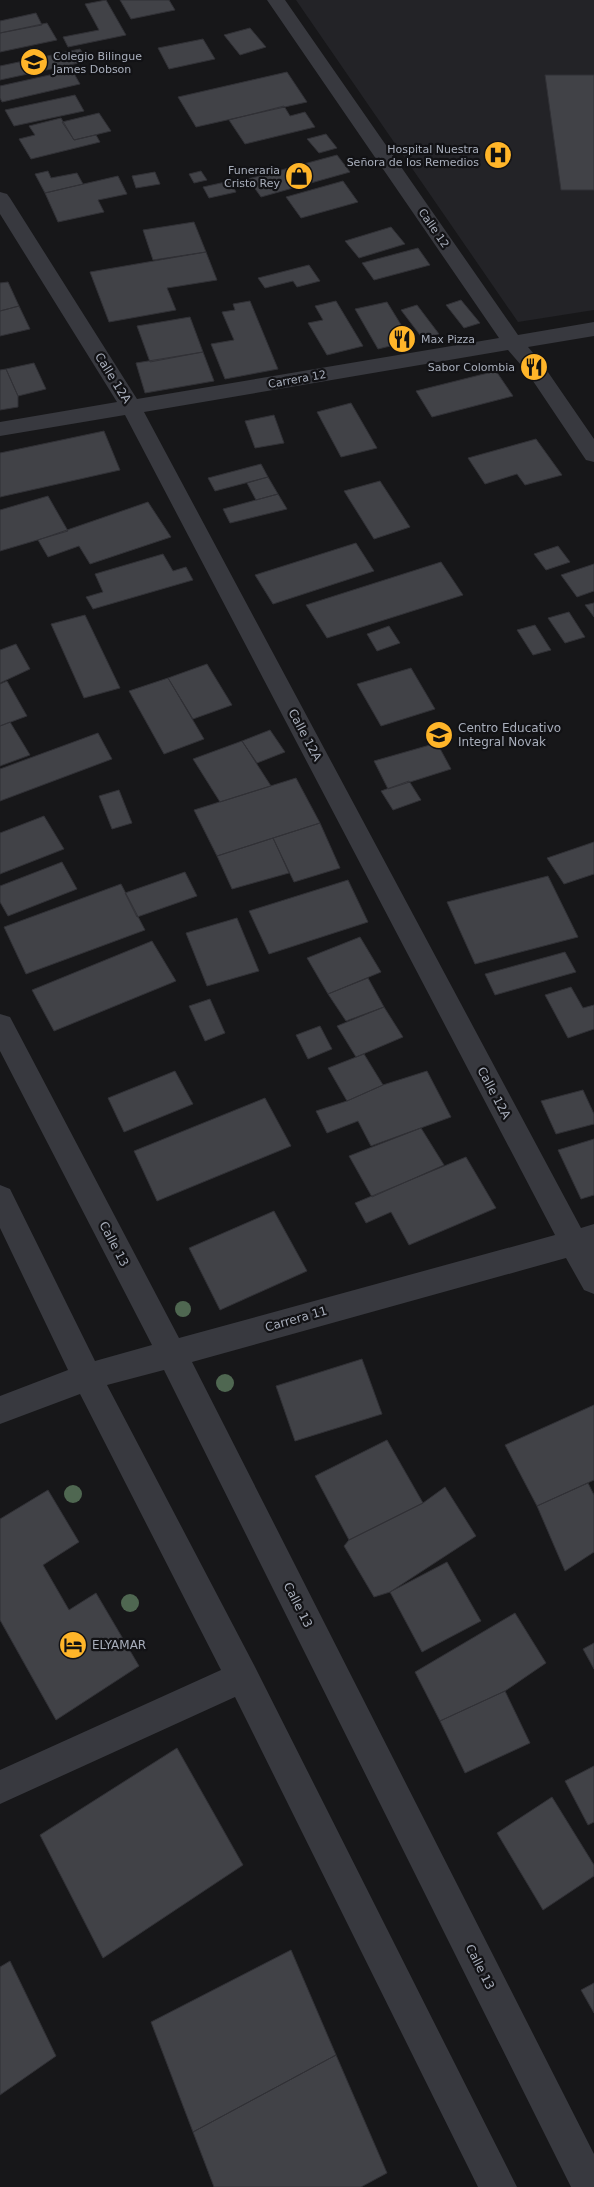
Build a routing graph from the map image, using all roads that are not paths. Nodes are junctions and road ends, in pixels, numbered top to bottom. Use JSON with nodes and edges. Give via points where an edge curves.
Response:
{"nodes":[{"id":1,"x":276,"y":0,"type":"edge"},
{"id":2,"x":0,"y":198,"type":"edge"},
{"id":3,"x":594,"y":329,"type":"edge"},
{"id":4,"x":512,"y":342,"type":"junction"},
{"id":5,"x":131,"y":407,"type":"junction"},
{"id":6,"x":0,"y":429,"type":"edge"},
{"id":7,"x":594,"y":455,"type":"edge"},
{"id":8,"x":0,"y":1025,"type":"edge"},
{"id":9,"x":0,"y":1198,"type":"edge"},
{"id":10,"x":583,"y":1240,"type":"edge"},
{"id":11,"x":594,"y":1280,"type":"edge"},
{"id":12,"x":172,"y":1354,"type":"junction"},
{"id":13,"x":87,"y":1376,"type":"junction"},
{"id":14,"x":0,"y":1410,"type":"edge"},
{"id":15,"x":242,"y":1677,"type":"junction"},
{"id":16,"x":0,"y":1787,"type":"edge"},
{"id":17,"x":498,"y":2187,"type":"edge"},
{"id":18,"x":591,"y":2187,"type":"edge"}],
"edges":[{"from":1,"to":4,"type":"street","name":"Calle 12"},
{"from":2,"to":5,"type":"street","name":"Calle 12A"},
{"from":3,"to":4,"type":"street","name":"Carrera 12"},
{"from":4,"to":5,"type":"street","name":"Carrera 12"},
{"from":4,"to":7,"type":"street","name":"Calle 12","via":[[534,367]]},
{"from":5,"to":6,"type":"street","name":"Carrera 12"},
{"from":5,"to":10,"type":"street","name":"Calle 12A"},
{"from":8,"to":12,"type":"street","name":"Calle 13"},
{"from":9,"to":13,"type":"street"},
{"from":10,"to":11,"type":"street","name":"Calle 12A"},
{"from":10,"to":12,"type":"street","name":"Carrera 11"},
{"from":12,"to":13,"type":"street","name":"Carrera 11"},
{"from":12,"to":18,"type":"street","name":"Calle 13"},
{"from":13,"to":14,"type":"street","name":"Carrera 11"},
{"from":13,"to":15,"type":"street"},
{"from":15,"to":16,"type":"street"},
{"from":15,"to":17,"type":"street"}]}
